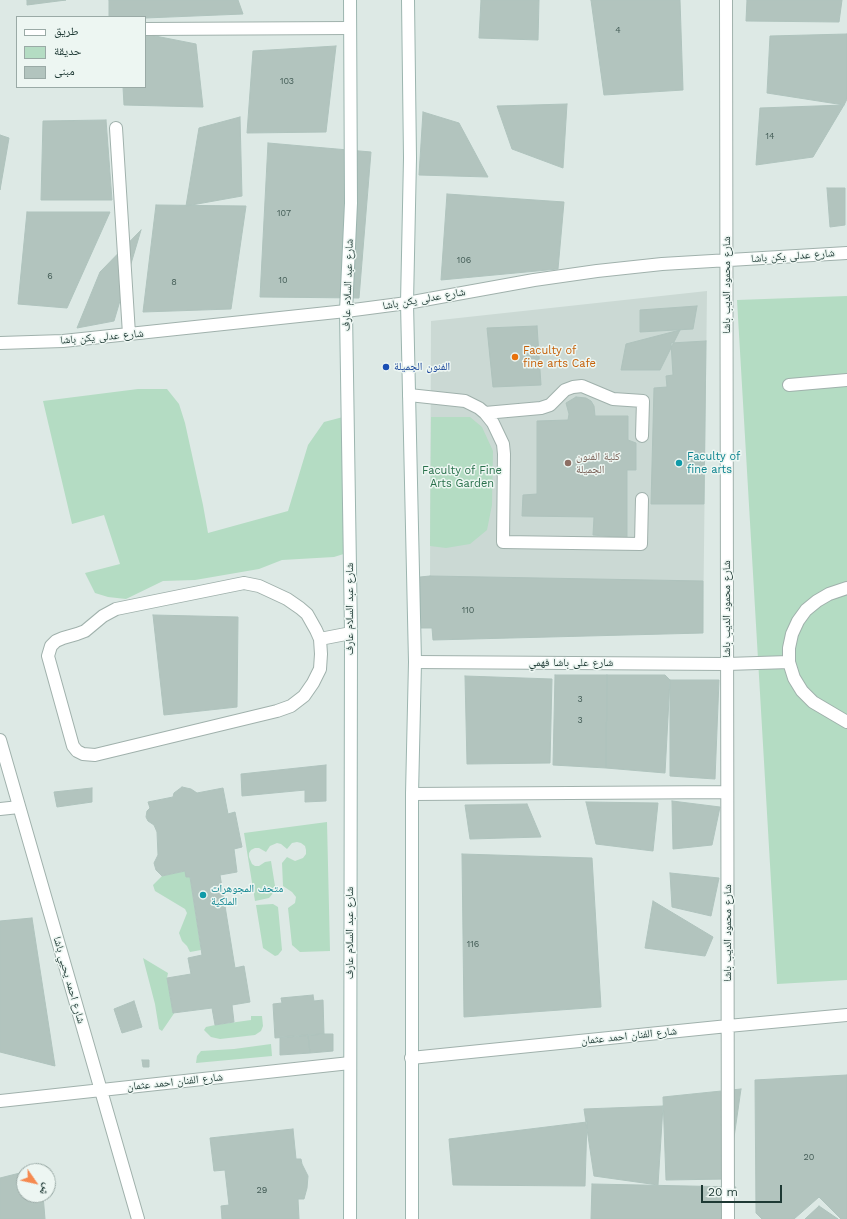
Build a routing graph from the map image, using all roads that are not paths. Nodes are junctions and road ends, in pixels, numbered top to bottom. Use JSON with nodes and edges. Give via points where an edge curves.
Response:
{"nodes":[{"id":1,"x":350,"y":0,"type":"edge"},
{"id":2,"x":408,"y":0,"type":"edge"},
{"id":3,"x":726,"y":0,"type":"edge"},
{"id":4,"x":350,"y":28,"type":"junction"},
{"id":5,"x":146,"y":29,"type":"edge"},
{"id":6,"x":116,"y":128,"type":"dead end"},
{"id":7,"x":847,"y":253,"type":"edge"},
{"id":8,"x":727,"y":260,"type":"junction"},
{"id":9,"x":407,"y":303,"type":"junction"},
{"id":10,"x":346,"y":311,"type":"junction"},
{"id":11,"x":129,"y":334,"type":"junction"},
{"id":12,"x":0,"y":343,"type":"edge"},
{"id":13,"x":847,"y":380,"type":"edge"},
{"id":14,"x":789,"y":385,"type":"dead end"},
{"id":15,"x":409,"y":395,"type":"junction"},
{"id":16,"x":485,"y":413,"type":"junction"},
{"id":17,"x":642,"y":436,"type":"dead end"},
{"id":18,"x":642,"y":499,"type":"dead end"},
{"id":19,"x":847,"y":588,"type":"edge"},
{"id":20,"x":350,"y":633,"type":"junction"},
{"id":21,"x":320,"y":639,"type":"junction"},
{"id":22,"x":415,"y":662,"type":"junction"},
{"id":23,"x":789,"y":662,"type":"junction"},
{"id":24,"x":727,"y":664,"type":"junction"},
{"id":25,"x":847,"y":722,"type":"edge"},
{"id":26,"x":0,"y":740,"type":"edge"},
{"id":27,"x":727,"y":792,"type":"junction"},
{"id":28,"x":412,"y":794,"type":"junction"},
{"id":29,"x":19,"y":807,"type":"junction"},
{"id":30,"x":0,"y":809,"type":"edge"},
{"id":31,"x":847,"y":1015,"type":"edge"},
{"id":32,"x":728,"y":1026,"type":"junction"},
{"id":33,"x":411,"y":1058,"type":"junction"},
{"id":34,"x":350,"y":1063,"type":"junction"},
{"id":35,"x":101,"y":1091,"type":"junction"},
{"id":36,"x":0,"y":1101,"type":"edge"},
{"id":37,"x":138,"y":1219,"type":"edge"},
{"id":38,"x":350,"y":1219,"type":"edge"},
{"id":39,"x":412,"y":1219,"type":"edge"},
{"id":40,"x":728,"y":1219,"type":"edge"}],
"edges":[{"from":1,"to":4,"type":"street","name":"شارع عبد السلام عارف"},
{"from":2,"to":9,"type":"street","via":[[410,158]]},
{"from":3,"to":8,"type":"street","name":"شارع محمود الديب باشا"},
{"from":4,"to":5,"type":"street"},
{"from":4,"to":10,"type":"street","name":"شارع عبد السلام عارف","via":[[351,203]]},
{"from":6,"to":11,"type":"street"},
{"from":7,"to":8,"type":"street","name":"شارع عدلى يكن باشا"},
{"from":8,"to":9,"type":"street","name":"شارع عدلى يكن باشا","via":[[597,271]]},
{"from":8,"to":24,"type":"street","name":"شارع محمود الديب باشا"},
{"from":9,"to":10,"type":"street","name":"شارع عدلى يكن باشا"},
{"from":9,"to":15,"type":"street"},
{"from":10,"to":11,"type":"street","name":"شارع عدلى يكن باشا"},
{"from":10,"to":20,"type":"street","name":"شارع عبد السلام عارف"},
{"from":11,"to":12,"type":"street","name":"شارع عدلى يكن باشا","via":[[62,341]]},
{"from":13,"to":14,"type":"street"},
{"from":15,"to":16,"type":"street","via":[[465,401]]},
{"from":15,"to":22,"type":"street"},
{"from":16,"to":17,"type":"street","via":[[541,408],[550,405],[565,390],[582,386],[613,399],[643,401]]},
{"from":16,"to":18,"type":"street","via":[[499,435],[504,454],[503,542],[641,544]]},
{"from":19,"to":23,"type":"street","via":[[830,594],[806,610],[792,634]]},
{"from":20,"to":21,"type":"street"},
{"from":20,"to":34,"type":"street","name":"شارع عبد السلام عارف"},
{"from":21,"to":21,"type":"street","via":[[312,622],[300,608],[273,592],[244,583],[116,609],[85,630],[56,641],[51,646],[48,656],[73,746],[83,754],[95,755],[291,706],[304,696],[320,669]]},
{"from":22,"to":24,"type":"street","name":"شارع على باشا فهمي"},
{"from":22,"to":28,"type":"street"},
{"from":23,"to":24,"type":"street","name":"شارع على باشا فهمي"},
{"from":23,"to":25,"type":"street","via":[[802,691],[813,702]]},
{"from":24,"to":27,"type":"street","name":"شارع محمود الديب باشا"},
{"from":26,"to":29,"type":"street","name":"شارع احمد يحيي باشا"},
{"from":27,"to":28,"type":"street"},
{"from":27,"to":32,"type":"street","name":"شارع محمود الديب باشا"},
{"from":28,"to":33,"type":"street"},
{"from":29,"to":30,"type":"street"},
{"from":29,"to":35,"type":"street","name":"شارع احمد يحيي باشا"},
{"from":31,"to":32,"type":"street","name":"شارع الفنان احمد عثمان"},
{"from":32,"to":33,"type":"street","name":"شارع الفنان احمد عثمان"},
{"from":32,"to":40,"type":"street","name":"شارع محمود الديب باشا"},
{"from":33,"to":39,"type":"street"},
{"from":34,"to":35,"type":"street","name":"شارع الفنان احمد عثمان"},
{"from":34,"to":38,"type":"street","name":"شارع عبد السلام عارف"},
{"from":35,"to":36,"type":"street","name":"شارع الفنان احمد عثمان"},
{"from":35,"to":37,"type":"street","name":"شارع احمد يحيي باشا"}]}
